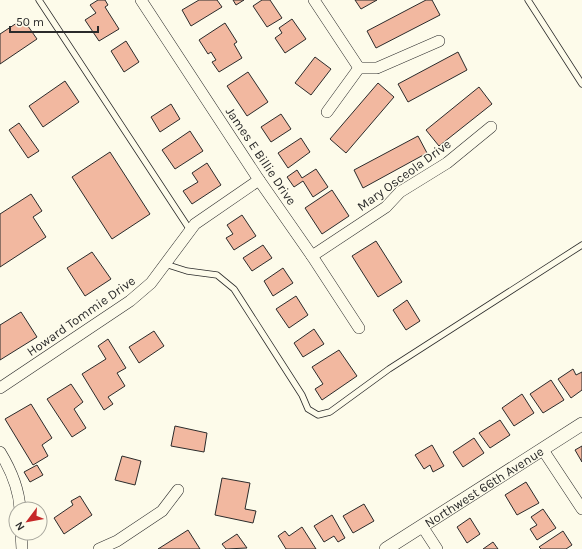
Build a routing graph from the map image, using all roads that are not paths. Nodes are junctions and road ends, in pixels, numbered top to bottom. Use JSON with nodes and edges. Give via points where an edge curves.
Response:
{"nodes":[{"id":1,"x":39,"y":0,"type":"edge"},
{"id":2,"x":314,"y":0,"type":"edge"},
{"id":3,"x":528,"y":0,"type":"edge"},
{"id":4,"x":145,"y":1,"type":"edge"},
{"id":5,"x":439,"y":41,"type":"dead end"},
{"id":6,"x":359,"y":68,"type":"junction"},
{"id":7,"x":582,"y":84,"type":"edge"},
{"id":8,"x":327,"y":112,"type":"dead end"},
{"id":9,"x":491,"y":128,"type":"dead end"},
{"id":10,"x":259,"y":180,"type":"junction"},
{"id":11,"x":190,"y":230,"type":"junction"},
{"id":12,"x":582,"y":245,"type":"edge"},
{"id":13,"x":312,"y":256,"type":"junction"},
{"id":14,"x":166,"y":264,"type":"junction"},
{"id":15,"x":359,"y":328,"type":"dead end"},
{"id":16,"x":0,"y":388,"type":"edge"},
{"id":17,"x":582,"y":424,"type":"edge"},
{"id":18,"x":543,"y":450,"type":"junction"},
{"id":19,"x":0,"y":452,"type":"edge"},
{"id":20,"x":178,"y":490,"type":"dead end"},
{"id":21,"x":19,"y":501,"type":"edge"},
{"id":22,"x":582,"y":509,"type":"edge"},
{"id":23,"x":422,"y":526,"type":"junction"},
{"id":24,"x":99,"y":549,"type":"edge"},
{"id":25,"x":386,"y":549,"type":"edge"},
{"id":26,"x":437,"y":549,"type":"edge"}],
"edges":[{"from":1,"to":11,"type":"lane"},
{"from":2,"to":6,"type":"street"},
{"from":3,"to":7,"type":"lane"},
{"from":4,"to":10,"type":"street","name":"James E Billie Drive"},
{"from":5,"to":6,"type":"street","via":[[377,68]]},
{"from":6,"to":8,"type":"street"},
{"from":9,"to":13,"type":"street","name":"Mary Osceola Drive","via":[[447,163],[400,192],[386,207]]},
{"from":10,"to":11,"type":"street","name":"Howard Tommie Drive"},
{"from":10,"to":13,"type":"street","name":"James E Billie Drive"},
{"from":11,"to":14,"type":"street","name":"Howard Tommie Drive"},
{"from":12,"to":14,"type":"lane","via":[[389,370],[330,412],[318,415],[308,409],[234,289],[216,275],[187,271]]},
{"from":13,"to":15,"type":"street","name":"James E Billie Drive"},
{"from":14,"to":16,"type":"street","name":"Howard Tommie Drive","via":[[152,283],[130,301]]},
{"from":17,"to":18,"type":"street","name":"Northwest 66th Avenue"},
{"from":18,"to":22,"type":"street"},
{"from":18,"to":23,"type":"street","name":"Northwest 66th Avenue"},
{"from":19,"to":21,"type":"street","via":[[10,468]]},
{"from":20,"to":24,"type":"street","via":[[162,511],[117,541]]},
{"from":23,"to":25,"type":"street","name":"Northwest 66th Avenue"},
{"from":23,"to":26,"type":"street"}]}
